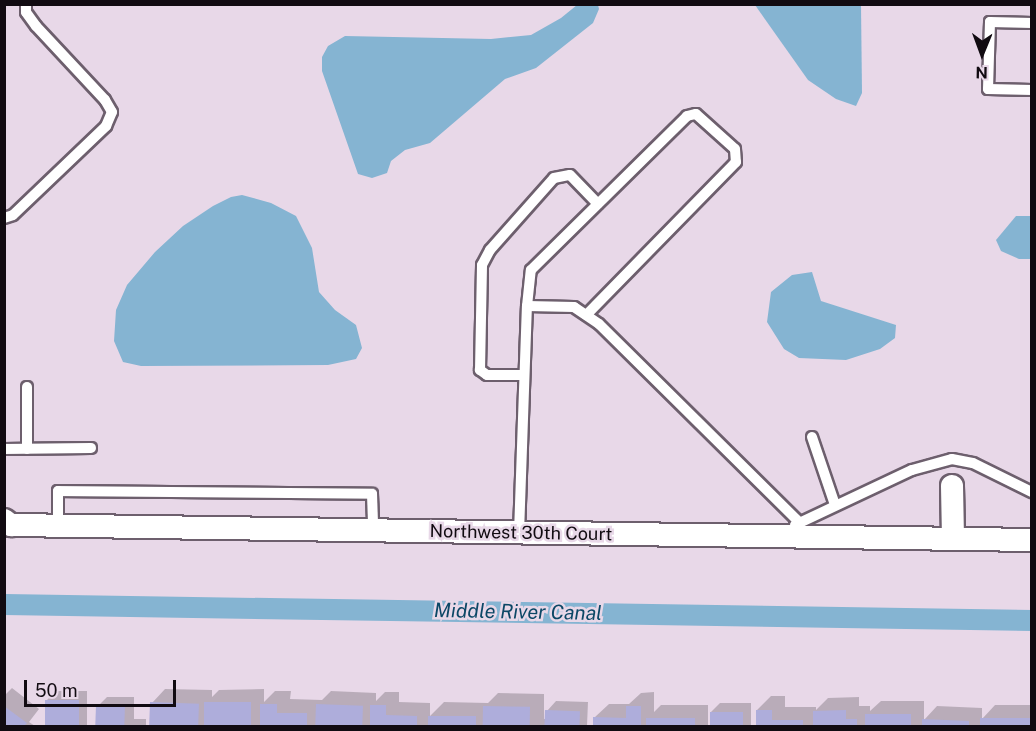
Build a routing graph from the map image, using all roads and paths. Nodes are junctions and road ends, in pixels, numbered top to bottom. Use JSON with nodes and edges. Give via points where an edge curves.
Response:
{"nodes":[{"id":1,"x":26,"y":4,"type":"edge"},
{"id":2,"x":1032,"y":23,"type":"edge"},
{"id":3,"x":1032,"y":90,"type":"edge"},
{"id":4,"x":598,"y":204,"type":"junction"},
{"id":5,"x":4,"y":218,"type":"edge"},
{"id":6,"x":527,"y":306,"type":"junction"},
{"id":7,"x":586,"y":315,"type":"junction"},
{"id":8,"x":524,"y":375,"type":"junction"},
{"id":9,"x":27,"y":387,"type":"dead end"},
{"id":10,"x":812,"y":437,"type":"dead end"},
{"id":11,"x":27,"y":448,"type":"junction"},
{"id":12,"x":91,"y":448,"type":"dead end"},
{"id":13,"x":4,"y":449,"type":"edge"},
{"id":14,"x":952,"y":486,"type":"dead end"},
{"id":15,"x":1032,"y":492,"type":"edge"},
{"id":16,"x":835,"y":505,"type":"junction"},
{"id":17,"x":8,"y":522,"type":"edge"},
{"id":18,"x":58,"y":526,"type":"junction"},
{"id":19,"x":791,"y":529,"type":"junction"},
{"id":20,"x":373,"y":530,"type":"junction"},
{"id":21,"x":519,"y":533,"type":"junction"},
{"id":22,"x":953,"y":539,"type":"junction"},
{"id":23,"x":1032,"y":540,"type":"edge"}],
"edges":[{"from":1,"to":5,"type":"lane","via":[[26,12],[36,26],[112,112],[106,126],[13,215]]},
{"from":2,"to":3,"type":"lane","via":[[990,22],[988,89]]},
{"from":4,"to":6,"type":"lane","via":[[531,270]]},
{"from":4,"to":7,"type":"lane","via":[[687,116],[696,114],[735,149],[736,162]]},
{"from":4,"to":8,"type":"lane","via":[[570,175],[554,178],[490,250],[482,265],[480,370],[487,375]]},
{"from":6,"to":7,"type":"lane","via":[[574,307]]},
{"from":6,"to":8,"type":"lane"},
{"from":7,"to":19,"type":"lane","via":[[599,324]]},
{"from":8,"to":21,"type":"lane"},
{"from":9,"to":11,"type":"lane"},
{"from":10,"to":16,"type":"lane"},
{"from":11,"to":12,"type":"lane"},
{"from":11,"to":13,"type":"lane"},
{"from":14,"to":22,"type":"street"},
{"from":15,"to":16,"type":"lane","via":[[973,463],[952,459],[912,470]]},
{"from":16,"to":19,"type":"lane"},
{"from":17,"to":18,"type":"street","name":"Northwest 30th Court"},
{"from":18,"to":20,"type":"street","name":"Northwest 30th Court"},
{"from":18,"to":20,"type":"lane","via":[[58,491],[372,494]]},
{"from":19,"to":21,"type":"street","name":"Northwest 30th Court"},
{"from":19,"to":22,"type":"street","name":"Northwest 30th Court"},
{"from":20,"to":21,"type":"street","name":"Northwest 30th Court"},
{"from":22,"to":23,"type":"street","name":"Northwest 30th Court"}]}
